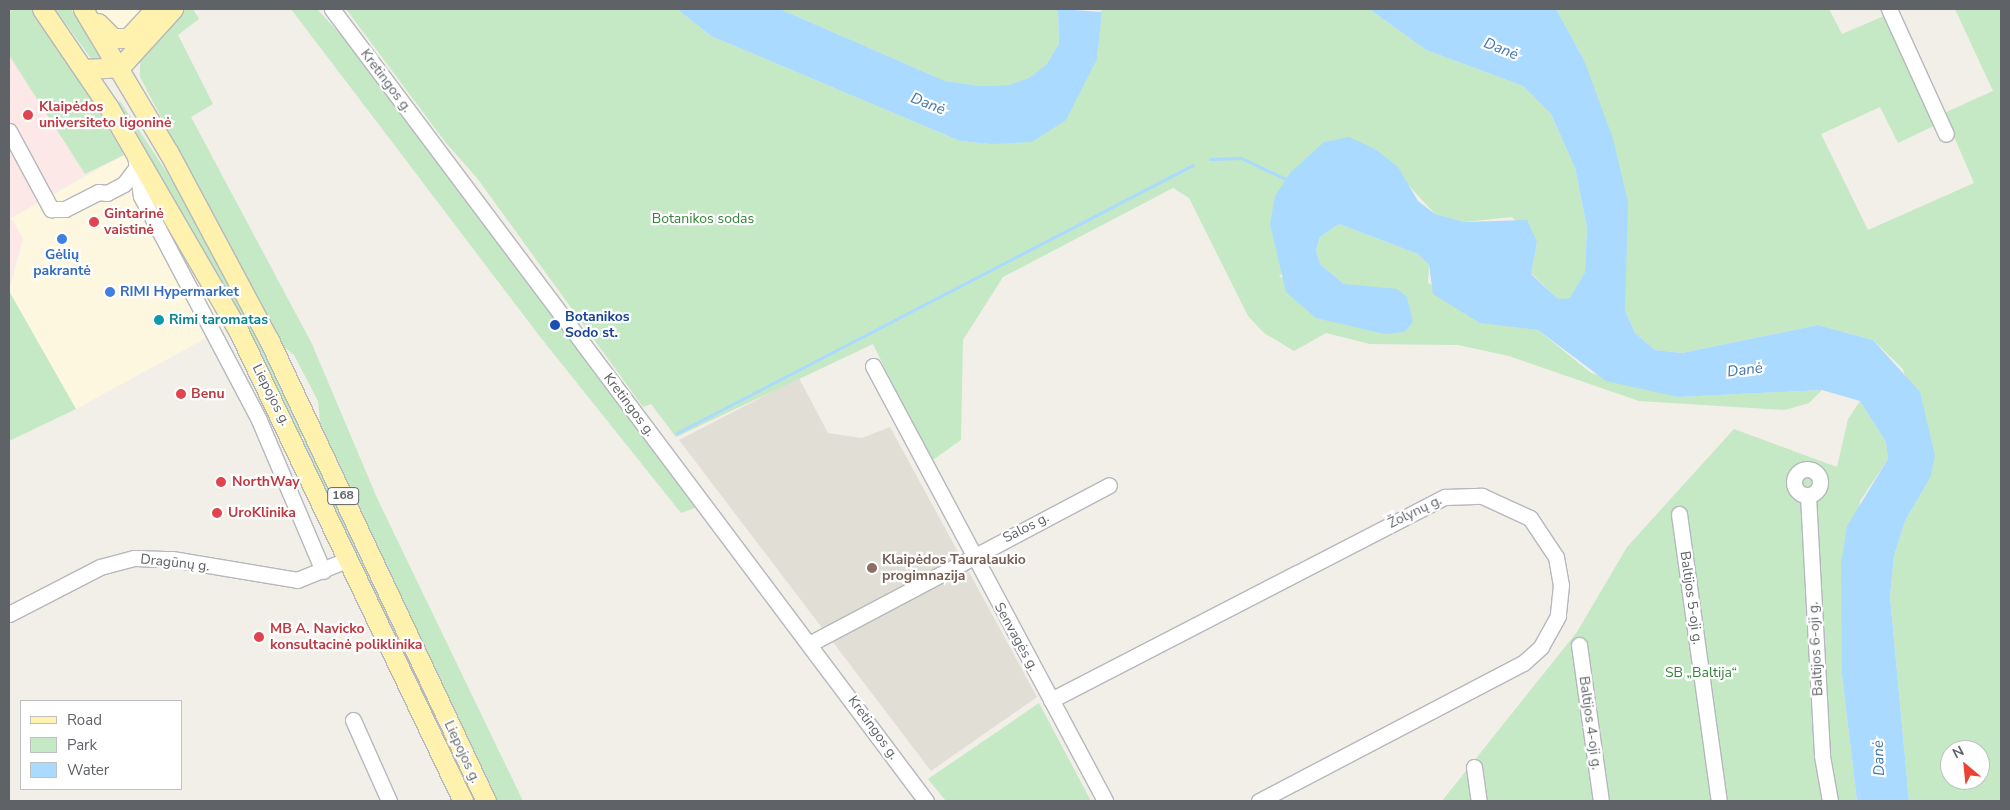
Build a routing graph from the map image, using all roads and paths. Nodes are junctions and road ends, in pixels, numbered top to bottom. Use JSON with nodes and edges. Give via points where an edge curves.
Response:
{"nodes":[{"id":1,"x":42,"y":9,"type":"edge"},
{"id":2,"x":155,"y":9,"type":"edge"},
{"id":3,"x":173,"y":9,"type":"edge"},
{"id":4,"x":332,"y":9,"type":"edge"},
{"id":5,"x":1888,"y":9,"type":"edge"},
{"id":6,"x":86,"y":12,"type":"edge"},
{"id":7,"x":127,"y":62,"type":"junction"},
{"id":8,"x":85,"y":70,"type":"junction"},
{"id":9,"x":134,"y":93,"type":"junction"},
{"id":10,"x":108,"y":106,"type":"junction"},
{"id":11,"x":145,"y":111,"type":"junction"},
{"id":12,"x":9,"y":131,"type":"edge"},
{"id":13,"x":1946,"y":134,"type":"dead end"},
{"id":14,"x":136,"y":160,"type":"junction"},
{"id":15,"x":124,"y":184,"type":"junction"},
{"id":16,"x":141,"y":196,"type":"junction"},
{"id":17,"x":873,"y":366,"type":"dead end"},
{"id":18,"x":1109,"y":485,"type":"dead end"},
{"id":19,"x":1808,"y":496,"type":"dead end"},
{"id":20,"x":1679,"y":514,"type":"dead end"},
{"id":21,"x":972,"y":556,"type":"junction"},
{"id":22,"x":349,"y":559,"type":"junction"},
{"id":23,"x":323,"y":570,"type":"junction"},
{"id":24,"x":9,"y":614,"type":"edge"},
{"id":25,"x":811,"y":643,"type":"junction"},
{"id":26,"x":1579,"y":645,"type":"dead end"},
{"id":27,"x":1051,"y":700,"type":"junction"},
{"id":28,"x":353,"y":720,"type":"dead end"},
{"id":29,"x":1474,"y":767,"type":"dead end"},
{"id":30,"x":389,"y":801,"type":"edge"},
{"id":31,"x":463,"y":801,"type":"edge"},
{"id":32,"x":486,"y":801,"type":"edge"},
{"id":33,"x":926,"y":801,"type":"edge"},
{"id":34,"x":1105,"y":801,"type":"edge"},
{"id":35,"x":1259,"y":801,"type":"edge"},
{"id":36,"x":1479,"y":801,"type":"edge"},
{"id":37,"x":1601,"y":801,"type":"edge"},
{"id":38,"x":1719,"y":801,"type":"edge"},
{"id":39,"x":1830,"y":801,"type":"edge"}],
"edges":[{"from":1,"to":8,"type":"main road","name":"Liepojos g.","number":"168"},
{"from":2,"to":6,"type":"main road","via":[[134,35],[121,39],[107,34]]},
{"from":3,"to":7,"type":"main road"},
{"from":4,"to":25,"type":"street","name":"Kretingos g."},
{"from":5,"to":13,"type":"street"},
{"from":6,"to":7,"type":"main road","name":"Liepojos g.","number":"168"},
{"from":7,"to":8,"type":"main road"},
{"from":7,"to":9,"type":"main road","name":"Liepojos g.","number":"168"},
{"from":7,"to":11,"type":"main road","via":[[145,97]]},
{"from":8,"to":10,"type":"main road","name":"Liepojos g.","number":"168"},
{"from":9,"to":10,"type":"main road","via":[[116,93]]},
{"from":9,"to":11,"type":"main road","name":"Liepojos g.","number":"168"},
{"from":10,"to":14,"type":"main road","name":"Liepojos g.","number":"168"},
{"from":11,"to":32,"type":"main road","name":"Liepojos g.","number":"168","via":[[269,340]]},
{"from":12,"to":15,"type":"street","via":[[51,209],[65,208]]},
{"from":14,"to":15,"type":"street"},
{"from":14,"to":16,"type":"street"},
{"from":14,"to":22,"type":"main road","name":"Liepojos g.","number":"168","via":[[238,330]]},
{"from":15,"to":16,"type":"street"},
{"from":16,"to":23,"type":"street","via":[[259,420]]},
{"from":17,"to":21,"type":"street","name":"Senvagės g."},
{"from":18,"to":21,"type":"street","name":"Salos g."},
{"from":19,"to":39,"type":"street","name":"Baltijos 6-oji g.","via":[[1822,746]]},
{"from":20,"to":38,"type":"street","name":"Baltijos 5-oji g."},
{"from":21,"to":25,"type":"street","name":"Salos g."},
{"from":21,"to":27,"type":"street","name":"Senvagės g."},
{"from":22,"to":23,"type":"street","name":"Dragūnų g."},
{"from":22,"to":31,"type":"main road","name":"Liepojos g.","number":"168"},
{"from":23,"to":24,"type":"street","name":"Dragūnų g.","via":[[297,580],[172,559],[134,558],[100,567]]},
{"from":25,"to":33,"type":"street","name":"Kretingos g."},
{"from":26,"to":37,"type":"street","name":"Baltijos 4-oji g."},
{"from":27,"to":34,"type":"street","name":"Senvagės g."},
{"from":27,"to":35,"type":"street","name":"Žolynų g.","via":[[1445,497],[1482,496],[1530,518],[1552,550],[1561,585],[1558,616],[1541,647],[1523,663]]},
{"from":28,"to":30,"type":"street"},
{"from":29,"to":36,"type":"street"}]}
